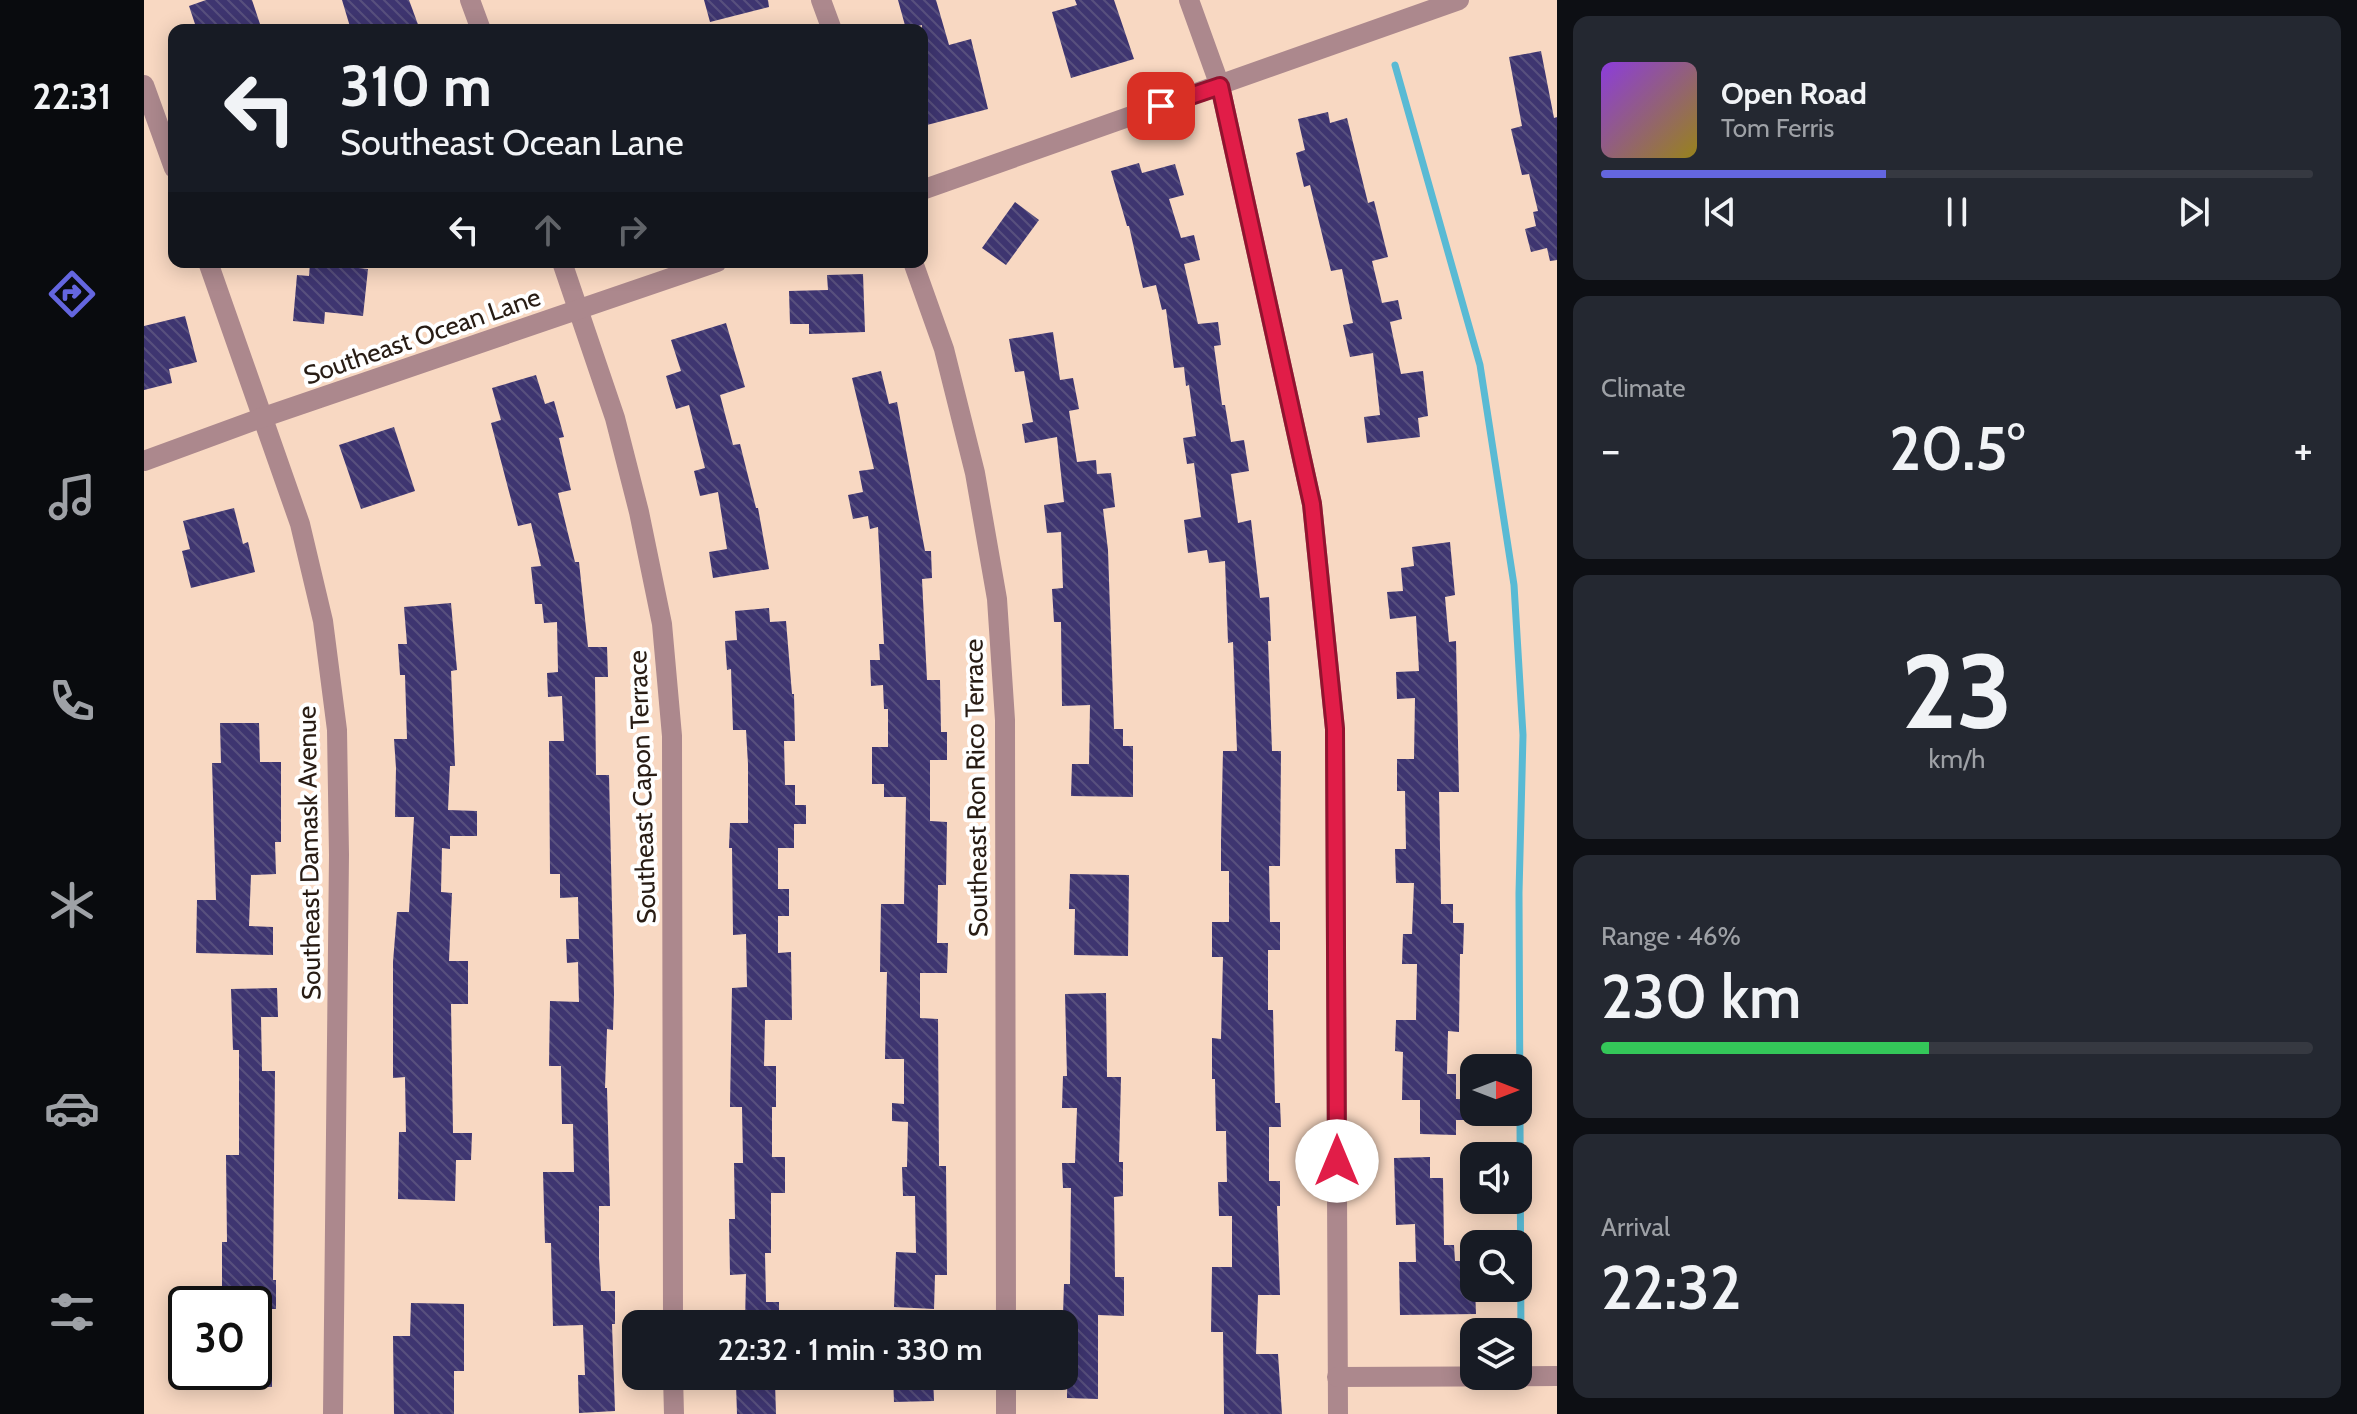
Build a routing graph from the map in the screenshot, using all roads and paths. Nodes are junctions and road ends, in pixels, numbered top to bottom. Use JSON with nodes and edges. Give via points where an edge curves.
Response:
{"nodes":[{"id":1,"x":470,"y":0,"type":"edge"},
{"id":2,"x":821,"y":0,"type":"edge"},
{"id":3,"x":1189,"y":0,"type":"edge"},
{"id":4,"x":1459,"y":0,"type":"edge"},
{"id":5,"x":479,"y":24,"type":"edge"},
{"id":6,"x":830,"y":24,"type":"edge"},
{"id":7,"x":1220,"y":86,"type":"junction"},
{"id":8,"x":146,"y":96,"type":"edge"},
{"id":9,"x":168,"y":153,"type":"edge"},
{"id":10,"x":928,"y":188,"type":"edge"},
{"id":11,"x":210,"y":268,"type":"edge"},
{"id":12,"x":564,"y":268,"type":"edge"},
{"id":13,"x":700,"y":268,"type":"edge"},
{"id":14,"x":915,"y":268,"type":"edge"},
{"id":15,"x":579,"y":311,"type":"junction"},
{"id":16,"x":264,"y":417,"type":"junction"},
{"id":17,"x":144,"y":461,"type":"edge"},
{"id":18,"x":673,"y":1310,"type":"edge"},
{"id":19,"x":1006,"y":1310,"type":"edge"},
{"id":20,"x":1557,"y":1376,"type":"edge"},
{"id":21,"x":1337,"y":1377,"type":"junction"},
{"id":22,"x":673,"y":1390,"type":"edge"},
{"id":23,"x":1006,"y":1390,"type":"edge"},
{"id":24,"x":333,"y":1414,"type":"edge"},
{"id":25,"x":674,"y":1414,"type":"edge"},
{"id":26,"x":1006,"y":1414,"type":"edge"},
{"id":27,"x":1338,"y":1414,"type":"edge"}],
"edges":[{"from":1,"to":5,"type":"street"},
{"from":2,"to":6,"type":"street"},
{"from":3,"to":7,"type":"street"},
{"from":4,"to":7,"type":"street"},
{"from":7,"to":10,"type":"street"},
{"from":7,"to":21,"type":"street","via":[[1312,504],[1335,729]]},
{"from":8,"to":9,"type":"street"},
{"from":11,"to":16,"type":"street","name":"Southeast Damask Avenue"},
{"from":12,"to":15,"type":"street","name":"Southeast Capon Terrace"},
{"from":13,"to":15,"type":"street","name":"Southeast Ocean Lane"},
{"from":14,"to":19,"type":"street","name":"Southeast Ron Rico Terrace","via":[[944,349],[972,459],[997,599],[1005,720]]},
{"from":15,"to":16,"type":"street","name":"Southeast Ocean Lane"},
{"from":15,"to":18,"type":"street","name":"Southeast Capon Terrace","via":[[615,418],[662,624],[672,736]]},
{"from":16,"to":17,"type":"street","name":"Southeast Ocean Lane"},
{"from":16,"to":24,"type":"street","name":"Southeast Damask Avenue","via":[[300,524],[323,621],[337,730]]},
{"from":20,"to":21,"type":"street"},
{"from":21,"to":27,"type":"street"},
{"from":22,"to":25,"type":"street"},
{"from":23,"to":26,"type":"street"}]}
